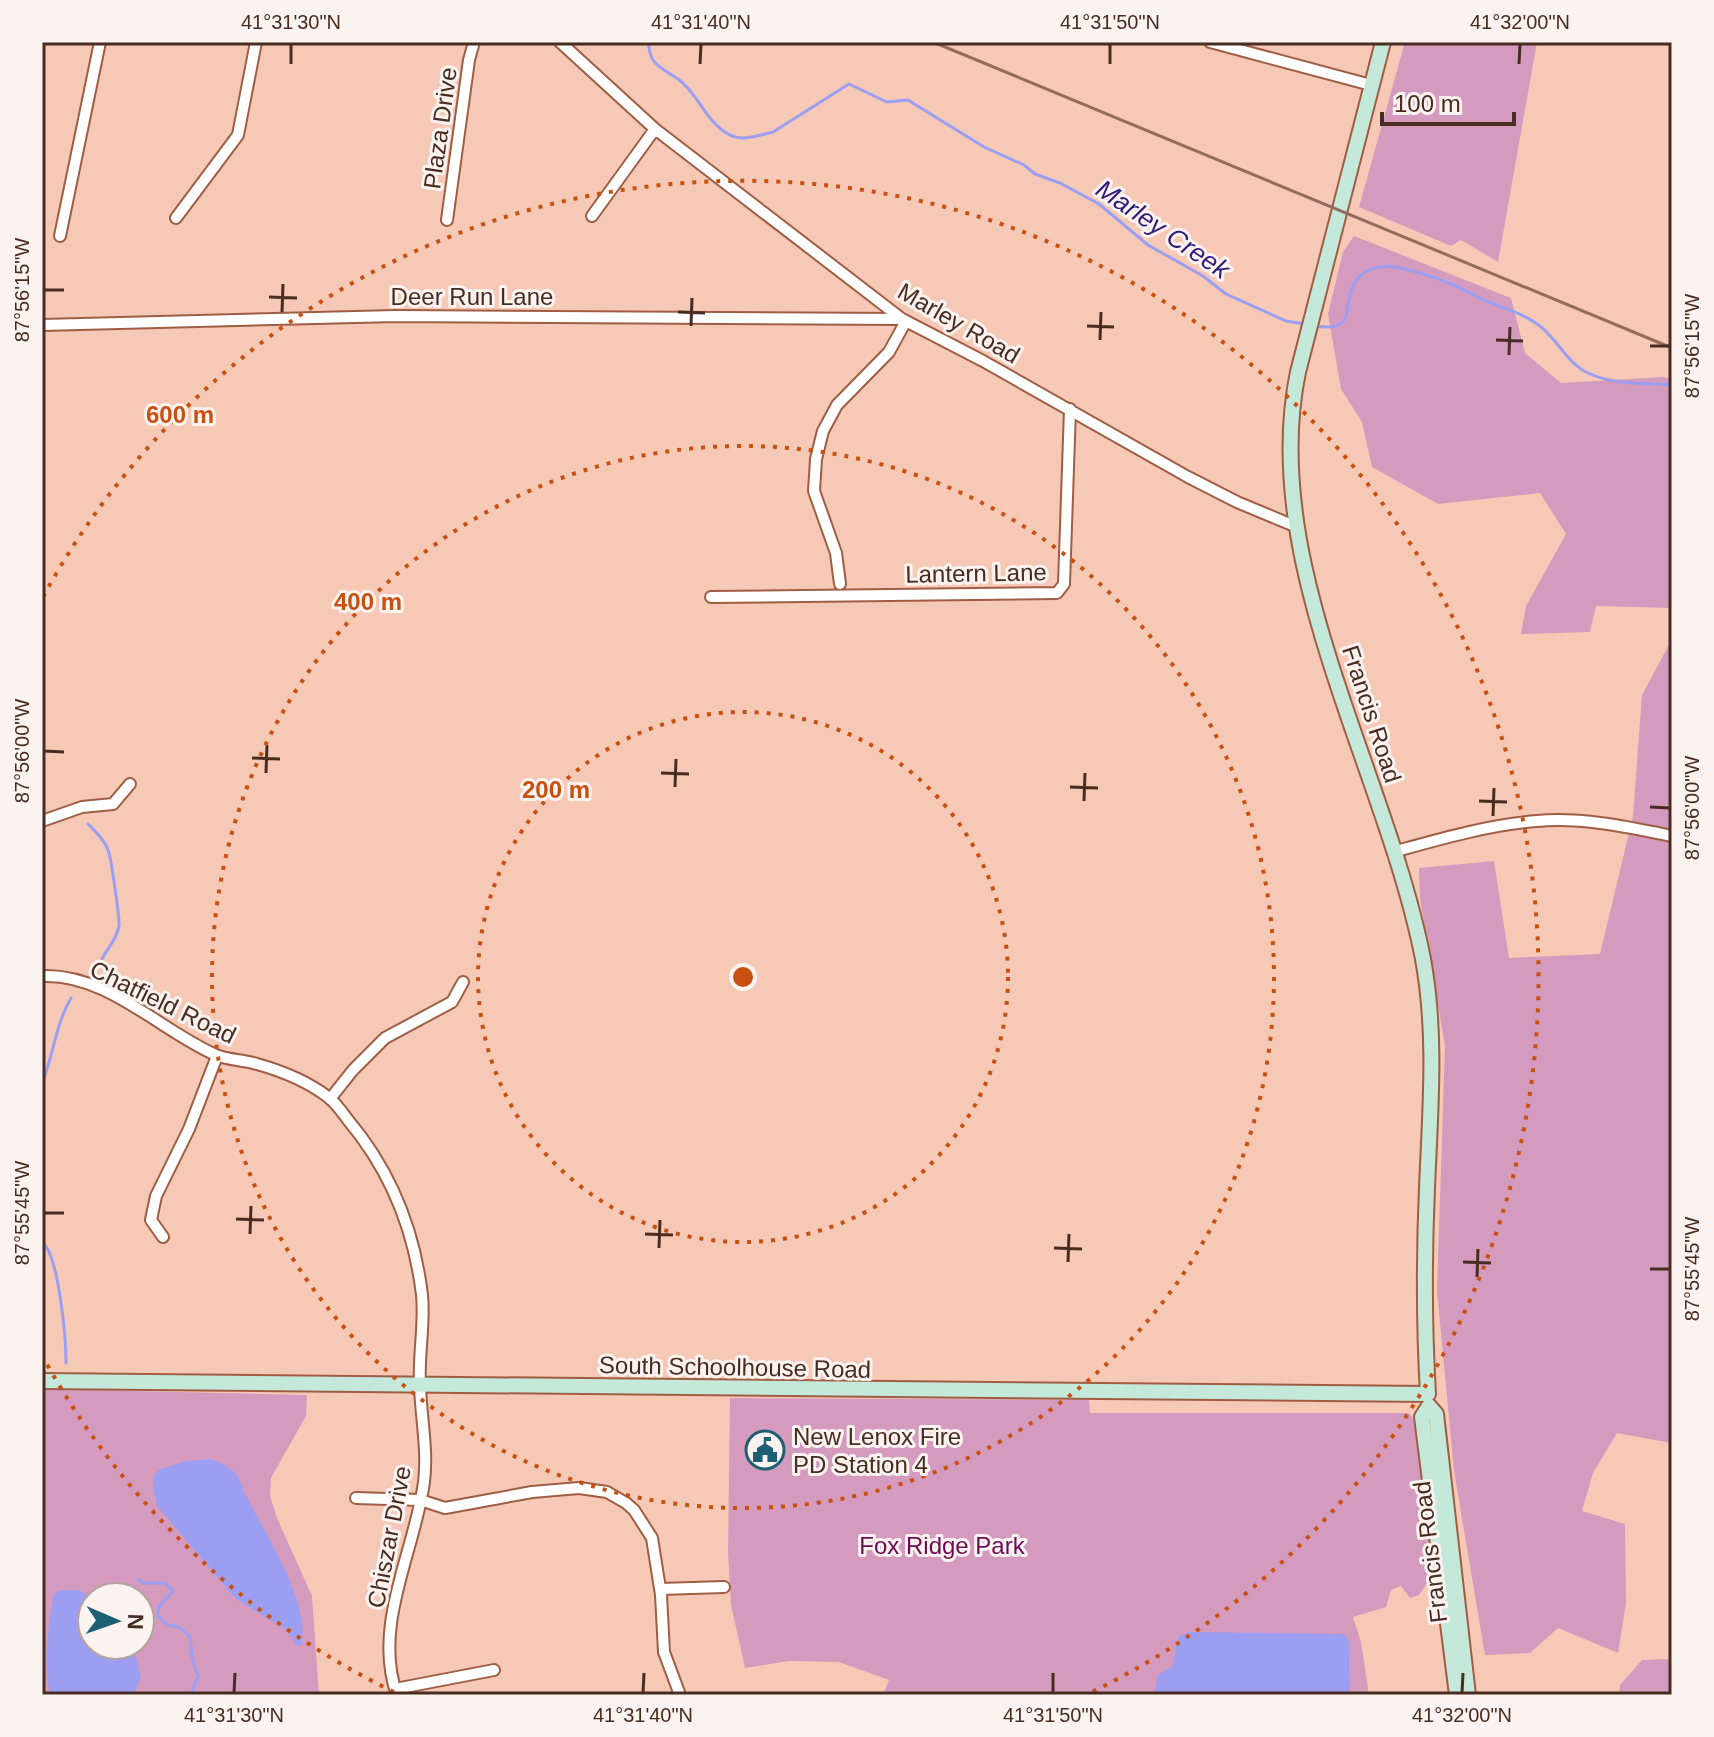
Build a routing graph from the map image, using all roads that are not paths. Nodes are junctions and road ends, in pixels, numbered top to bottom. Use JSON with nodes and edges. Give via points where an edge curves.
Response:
{"nodes":[{"id":1,"x":100,"y":42,"type":"edge"},
{"id":2,"x":256,"y":42,"type":"edge"},
{"id":3,"x":474,"y":42,"type":"edge"},
{"id":4,"x":560,"y":42,"type":"edge"},
{"id":5,"x":1210,"y":42,"type":"edge"},
{"id":6,"x":1383,"y":42,"type":"edge"},
{"id":7,"x":1371,"y":85,"type":"junction"},
{"id":8,"x":655,"y":129,"type":"junction"},
{"id":9,"x":592,"y":216,"type":"dead end"},
{"id":10,"x":176,"y":218,"type":"dead end"},
{"id":11,"x":447,"y":220,"type":"dead end"},
{"id":12,"x":60,"y":236,"type":"dead end"},
{"id":13,"x":904,"y":320,"type":"junction"},
{"id":14,"x":42,"y":325,"type":"edge"},
{"id":15,"x":1070,"y":409,"type":"junction"},
{"id":16,"x":1297,"y":527,"type":"junction"},
{"id":17,"x":840,"y":584,"type":"dead end"},
{"id":18,"x":711,"y":597,"type":"dead end"},
{"id":19,"x":130,"y":784,"type":"dead end"},
{"id":20,"x":42,"y":821,"type":"edge"},
{"id":21,"x":1672,"y":836,"type":"edge"},
{"id":22,"x":1393,"y":852,"type":"junction"},
{"id":23,"x":42,"y":976,"type":"edge"},
{"id":24,"x":463,"y":982,"type":"dead end"},
{"id":25,"x":217,"y":1056,"type":"junction"},
{"id":26,"x":330,"y":1099,"type":"junction"},
{"id":27,"x":163,"y":1237,"type":"dead end"},
{"id":28,"x":42,"y":1381,"type":"edge"},
{"id":29,"x":420,"y":1386,"type":"junction"},
{"id":30,"x":1428,"y":1400,"type":"junction"},
{"id":31,"x":356,"y":1498,"type":"dead end"},
{"id":32,"x":420,"y":1500,"type":"junction"},
{"id":33,"x":724,"y":1587,"type":"dead end"},
{"id":34,"x":660,"y":1589,"type":"junction"},
{"id":35,"x":494,"y":1670,"type":"dead end"},
{"id":36,"x":396,"y":1692,"type":"edge"},
{"id":37,"x":680,"y":1695,"type":"edge"},
{"id":38,"x":1457,"y":1695,"type":"edge"},
{"id":39,"x":1468,"y":1695,"type":"edge"}],
"edges":[{"from":1,"to":12,"type":"street"},
{"from":2,"to":10,"type":"street","via":[[238,135]]},
{"from":3,"to":11,"type":"street","name":"Plaza Drive"},
{"from":4,"to":8,"type":"street","name":"Marley Road"},
{"from":5,"to":7,"type":"street"},
{"from":6,"to":7,"type":"street","name":"Francis Road"},
{"from":7,"to":16,"type":"street","name":"Francis Road","via":[[1296,384],[1291,442]]},
{"from":8,"to":9,"type":"street"},
{"from":8,"to":13,"type":"street","name":"Marley Road"},
{"from":13,"to":14,"type":"street","name":"Deer Run Lane","via":[[396,316]]},
{"from":13,"to":15,"type":"street","name":"Marley Road"},
{"from":13,"to":17,"type":"street","via":[[889,352],[837,405],[816,459],[814,491],[836,553]]},
{"from":15,"to":16,"type":"street","name":"Marley Road","via":[[1188,477]]},
{"from":15,"to":18,"type":"street","name":"Lantern Lane","via":[[1064,584],[1057,593]]},
{"from":16,"to":22,"type":"street","name":"Francis Road","via":[[1317,614]]},
{"from":19,"to":20,"type":"street","via":[[113,804],[82,807]]},
{"from":21,"to":22,"type":"street","via":[[1606,823],[1539,820]]},
{"from":22,"to":30,"type":"street","name":"Francis Road","via":[[1423,958],[1432,1038],[1425,1235]]},
{"from":23,"to":25,"type":"street","name":"Chatfield Road","via":[[96,987]]},
{"from":24,"to":26,"type":"street","via":[[452,1002],[385,1038]]},
{"from":25,"to":26,"type":"street","name":"Chatfield Road","via":[[295,1077]]},
{"from":25,"to":27,"type":"street","via":[[156,1196],[151,1220]]},
{"from":26,"to":29,"type":"street","name":"Chatfield Road","via":[[366,1141],[393,1185],[410,1237],[422,1297]]},
{"from":28,"to":29,"type":"street","name":"South Schoolhouse Road"},
{"from":29,"to":30,"type":"street","name":"South Schoolhouse Road"},
{"from":29,"to":32,"type":"street","name":"Chiszar Drive","via":[[425,1422]]},
{"from":30,"to":38,"type":"street","name":"Francis Road","via":[[1422,1417]]},
{"from":30,"to":39,"type":"street","name":"Francis Road","via":[[1436,1414]]},
{"from":31,"to":32,"type":"street"},
{"from":32,"to":34,"type":"street","via":[[445,1508],[532,1492],[607,1492],[634,1510],[652,1538]]},
{"from":32,"to":36,"type":"street","name":"Chiszar Drive","via":[[393,1616],[389,1658]]},
{"from":33,"to":34,"type":"street"},
{"from":34,"to":37,"type":"street","via":[[664,1652]]},
{"from":35,"to":36,"type":"street"}]}
